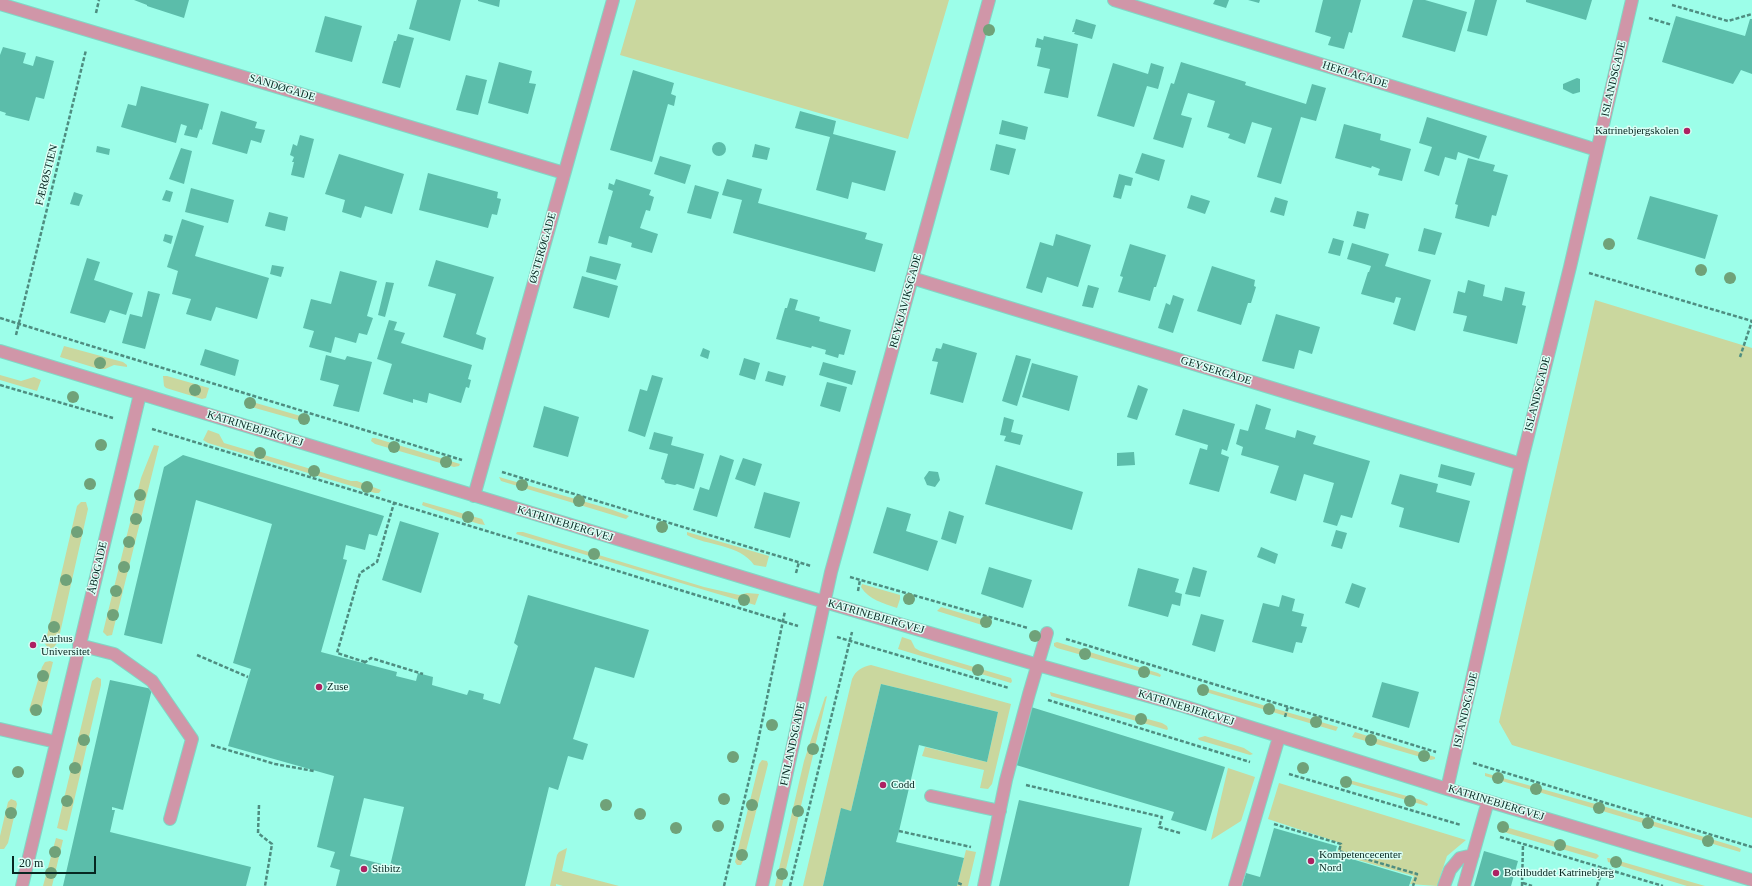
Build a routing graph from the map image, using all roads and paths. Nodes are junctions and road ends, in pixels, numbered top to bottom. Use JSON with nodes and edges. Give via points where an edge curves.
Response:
{"nodes":[{"id":1,"x":99,"y":0,"type":"edge"},
{"id":2,"x":613,"y":0,"type":"edge"},
{"id":3,"x":989,"y":0,"type":"edge"},
{"id":4,"x":1114,"y":0,"type":"edge"},
{"id":5,"x":1632,"y":0,"type":"edge"},
{"id":6,"x":0,"y":4,"type":"edge"},
{"id":7,"x":1672,"y":5,"type":"dead end"},
{"id":8,"x":1752,"y":14,"type":"edge"},
{"id":9,"x":91,"y":31,"type":"junction"},
{"id":10,"x":1597,"y":150,"type":"junction"},
{"id":11,"x":564,"y":173,"type":"junction"},
{"id":12,"x":1570,"y":267,"type":"junction"},
{"id":13,"x":912,"y":278,"type":"junction"},
{"id":14,"x":0,"y":318,"type":"edge"},
{"id":15,"x":20,"y":323,"type":"junction"},
{"id":16,"x":5,"y":353,"type":"edge"},
{"id":17,"x":1740,"y":357,"type":"dead end"},
{"id":18,"x":140,"y":394,"type":"junction"},
{"id":19,"x":1521,"y":464,"type":"junction"},
{"id":20,"x":482,"y":466,"type":"junction"},
{"id":21,"x":474,"y":496,"type":"junction"},
{"id":22,"x":394,"y":503,"type":"dead end"},
{"id":23,"x":799,"y":562,"type":"junction"},
{"id":24,"x":831,"y":572,"type":"junction"},
{"id":25,"x":860,"y":580,"type":"junction"},
{"id":26,"x":791,"y":592,"type":"junction"},
{"id":27,"x":825,"y":602,"type":"junction"},
{"id":28,"x":855,"y":611,"type":"junction"},
{"id":29,"x":1048,"y":633,"type":"junction"},
{"id":30,"x":80,"y":645,"type":"junction"},
{"id":31,"x":198,"y":656,"type":"dead end"},
{"id":32,"x":1038,"y":665,"type":"junction"},
{"id":33,"x":423,"y":674,"type":"dead end"},
{"id":34,"x":248,"y":677,"type":"dead end"},
{"id":35,"x":0,"y":729,"type":"edge"},
{"id":36,"x":1279,"y":737,"type":"junction"},
{"id":37,"x":192,"y":739,"type":"junction"},
{"id":38,"x":56,"y":742,"type":"junction"},
{"id":39,"x":1455,"y":758,"type":"junction"},
{"id":40,"x":314,"y":771,"type":"dead end"},
{"id":41,"x":1006,"y":780,"type":"junction"},
{"id":42,"x":1447,"y":789,"type":"junction"},
{"id":43,"x":931,"y":796,"type":"dead end"},
{"id":44,"x":1488,"y":801,"type":"junction"},
{"id":45,"x":259,"y":806,"type":"dead end"},
{"id":46,"x":1000,"y":811,"type":"junction"},
{"id":47,"x":170,"y":820,"type":"dead end"},
{"id":48,"x":1270,"y":830,"type":"dead end"},
{"id":49,"x":899,"y":831,"type":"dead end"},
{"id":50,"x":1180,"y":833,"type":"dead end"},
{"id":51,"x":1523,"y":844,"type":"dead end"},
{"id":52,"x":1752,"y":848,"type":"edge"},
{"id":53,"x":991,"y":852,"type":"junction"},
{"id":54,"x":1473,"y":855,"type":"junction"},
{"id":55,"x":1603,"y":868,"type":"dead end"},
{"id":56,"x":1752,"y":880,"type":"edge"},
{"id":57,"x":1523,"y":885,"type":"edge"},
{"id":58,"x":22,"y":886,"type":"edge"},
{"id":59,"x":265,"y":886,"type":"edge"},
{"id":60,"x":724,"y":886,"type":"edge"},
{"id":61,"x":762,"y":886,"type":"edge"},
{"id":62,"x":790,"y":886,"type":"edge"},
{"id":63,"x":984,"y":886,"type":"edge"},
{"id":64,"x":1235,"y":886,"type":"edge"},
{"id":65,"x":1413,"y":886,"type":"edge"},
{"id":66,"x":1444,"y":886,"type":"edge"},
{"id":67,"x":1464,"y":886,"type":"edge"},
{"id":68,"x":1532,"y":886,"type":"edge"},
{"id":69,"x":1598,"y":886,"type":"edge"}],
"edges":[{"from":1,"to":9,"type":"path","name":"FÆRØSTIEN"},
{"from":2,"to":11,"type":"street","name":"ØSTERØGADE"},
{"from":3,"to":13,"type":"street","name":"REYKJAVIKSGADE"},
{"from":4,"to":10,"type":"street","name":"HEKLAGADE"},
{"from":5,"to":10,"type":"street","name":"ISLANDSGADE"},
{"from":6,"to":9,"type":"street","name":"SANDØGADE"},
{"from":7,"to":8,"type":"path","via":[[1728,22]]},
{"from":9,"to":11,"type":"street","name":"SANDØGADE"},
{"from":9,"to":15,"type":"path","name":"FÆRØSTIEN"},
{"from":10,"to":12,"type":"street","name":"ISLANDSGADE"},
{"from":11,"to":20,"type":"street","name":"ØSTERØGADE"},
{"from":12,"to":17,"type":"path","via":[[1752,321]]},
{"from":12,"to":19,"type":"street","name":"ISLANDSGADE"},
{"from":13,"to":19,"type":"street","name":"GEYSERGADE"},
{"from":13,"to":24,"type":"street","name":"REYKJAVIKSGADE"},
{"from":14,"to":15,"type":"path"},
{"from":15,"to":16,"type":"path","name":"FÆRØSTIEN"},
{"from":15,"to":20,"type":"path"},
{"from":16,"to":18,"type":"street","name":"KATRINEBJERGVEJ"},
{"from":18,"to":21,"type":"street","name":"KATRINEBJERGVEJ"},
{"from":18,"to":30,"type":"street","name":"ÅBOGADE"},
{"from":19,"to":39,"type":"street","name":"ISLANDSGADE"},
{"from":20,"to":21,"type":"street","name":"ØSTERØGADE"},
{"from":20,"to":23,"type":"path"},
{"from":21,"to":26,"type":"street","name":"KATRINEBJERGVEJ"},
{"from":22,"to":33,"type":"path","via":[[376,562],[360,573],[337,653],[364,662],[371,658]]},
{"from":23,"to":24,"type":"path"},
{"from":23,"to":26,"type":"path"},
{"from":24,"to":25,"type":"path"},
{"from":24,"to":27,"type":"street","name":"REYKJAVIKSGADE"},
{"from":25,"to":28,"type":"path"},
{"from":25,"to":29,"type":"path"},
{"from":26,"to":27,"type":"street","name":"KATRINEBJERGVEJ"},
{"from":26,"to":60,"type":"path","via":[[782,622],[757,746]]},
{"from":27,"to":28,"type":"street","name":"KATRINEBJERGVEJ"},
{"from":27,"to":61,"type":"street","name":"FINLANDSGADE"},
{"from":28,"to":32,"type":"street","name":"KATRINEBJERGVEJ"},
{"from":28,"to":62,"type":"path","via":[[850,641]]},
{"from":29,"to":32,"type":"street"},
{"from":29,"to":39,"type":"path"},
{"from":30,"to":37,"type":"street","via":[[114,654],[152,681]]},
{"from":30,"to":38,"type":"street","name":"ÅBOGADE"},
{"from":31,"to":34,"type":"path"},
{"from":32,"to":36,"type":"street","name":"KATRINEBJERGVEJ","via":[[1183,706]]},
{"from":32,"to":41,"type":"street"},
{"from":35,"to":38,"type":"street"},
{"from":36,"to":42,"type":"street","name":"KATRINEBJERGVEJ"},
{"from":36,"to":64,"type":"street"},
{"from":37,"to":40,"type":"path","via":[[275,764]]},
{"from":37,"to":47,"type":"street"},
{"from":38,"to":58,"type":"street","name":"ÅBOGADE"},
{"from":39,"to":42,"type":"street","name":"ISLANDSGADE"},
{"from":39,"to":52,"type":"path"},
{"from":41,"to":46,"type":"street"},
{"from":41,"to":50,"type":"path","via":[[1162,817],[1159,827]]},
{"from":42,"to":44,"type":"street","name":"KATRINEBJERGVEJ"},
{"from":43,"to":46,"type":"street"},
{"from":44,"to":54,"type":"street"},
{"from":44,"to":56,"type":"street","name":"KATRINEBJERGVEJ"},
{"from":45,"to":59,"type":"path","via":[[258,833],[272,844]]},
{"from":46,"to":53,"type":"street"},
{"from":48,"to":65,"type":"path","via":[[1272,823],[1341,844],[1339,851],[1416,874]]},
{"from":49,"to":53,"type":"path"},
{"from":51,"to":57,"type":"path"},
{"from":53,"to":63,"type":"street"},
{"from":54,"to":66,"type":"street","via":[[1460,858],[1450,870]]},
{"from":54,"to":67,"type":"street"},
{"from":55,"to":69,"type":"path"},
{"from":57,"to":68,"type":"path"}]}
